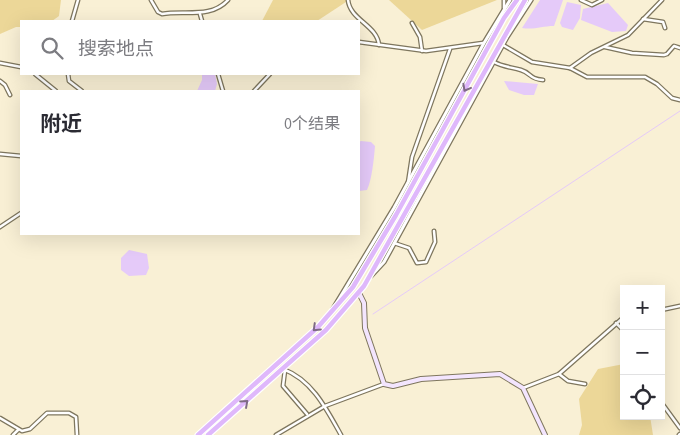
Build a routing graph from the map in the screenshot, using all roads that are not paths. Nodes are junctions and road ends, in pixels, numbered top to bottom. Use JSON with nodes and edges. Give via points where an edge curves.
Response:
{"nodes":[{"id":1,"x":78,"y":0,"type":"edge"},
{"id":2,"x":151,"y":0,"type":"edge"},
{"id":3,"x":228,"y":0,"type":"edge"},
{"id":4,"x":348,"y":0,"type":"edge"},
{"id":5,"x":504,"y":0,"type":"edge"},
{"id":6,"x":510,"y":0,"type":"edge"},
{"id":7,"x":517,"y":0,"type":"edge"},
{"id":8,"x":525,"y":0,"type":"edge"},
{"id":9,"x":531,"y":0,"type":"edge"},
{"id":10,"x":581,"y":0,"type":"edge"},
{"id":11,"x":602,"y":0,"type":"edge"},
{"id":12,"x":662,"y":0,"type":"edge"},
{"id":13,"x":504,"y":8,"type":"junction"},
{"id":14,"x":200,"y":14,"type":"junction"},
{"id":15,"x":643,"y":19,"type":"junction"},
{"id":16,"x":72,"y":20,"type":"edge"},
{"id":17,"x":202,"y":20,"type":"edge"},
{"id":18,"x":412,"y":23,"type":"dead end"},
{"id":19,"x":665,"y":28,"type":"dead end"},
{"id":20,"x":360,"y":42,"type":"edge"},
{"id":21,"x":484,"y":43,"type":"junction"},
{"id":22,"x":503,"y":44,"type":"junction"},
{"id":23,"x":380,"y":45,"type":"junction"},
{"id":24,"x":605,"y":47,"type":"junction"},
{"id":25,"x":680,"y":48,"type":"edge"},
{"id":26,"x":450,"y":49,"type":"junction"},
{"id":27,"x":422,"y":51,"type":"junction"},
{"id":28,"x":494,"y":62,"type":"junction"},
{"id":29,"x":0,"y":63,"type":"edge"},
{"id":30,"x":20,"y":67,"type":"edge"},
{"id":31,"x":570,"y":68,"type":"junction"},
{"id":32,"x":36,"y":75,"type":"edge"},
{"id":33,"x":68,"y":75,"type":"edge"},
{"id":34,"x":218,"y":75,"type":"edge"},
{"id":35,"x":269,"y":75,"type":"edge"},
{"id":36,"x":543,"y":80,"type":"dead end"},
{"id":37,"x":0,"y":81,"type":"edge"},
{"id":38,"x":55,"y":90,"type":"edge"},
{"id":39,"x":81,"y":90,"type":"edge"},
{"id":40,"x":223,"y":90,"type":"edge"},
{"id":41,"x":255,"y":90,"type":"edge"},
{"id":42,"x":10,"y":95,"type":"dead end"},
{"id":43,"x":680,"y":100,"type":"edge"},
{"id":44,"x":0,"y":154,"type":"edge"},
{"id":45,"x":20,"y":156,"type":"edge"},
{"id":46,"x":408,"y":183,"type":"junction"},
{"id":47,"x":20,"y":214,"type":"edge"},
{"id":48,"x":0,"y":227,"type":"edge"},
{"id":49,"x":434,"y":231,"type":"dead end"},
{"id":50,"x":394,"y":243,"type":"junction"},
{"id":51,"x":370,"y":277,"type":"junction"},
{"id":52,"x":359,"y":293,"type":"junction"},
{"id":53,"x":680,"y":306,"type":"edge"},
{"id":54,"x":665,"y":309,"type":"edge"},
{"id":55,"x":330,"y":314,"type":"junction"},
{"id":56,"x":620,"y":320,"type":"edge"},
{"id":57,"x":616,"y":323,"type":"junction"},
{"id":58,"x":623,"y":330,"type":"edge"},
{"id":59,"x":284,"y":369,"type":"junction"},
{"id":60,"x":559,"y":374,"type":"junction"},
{"id":61,"x":384,"y":384,"type":"junction"},
{"id":62,"x":585,"y":384,"type":"dead end"},
{"id":63,"x":523,"y":388,"type":"junction"},
{"id":64,"x":325,"y":406,"type":"junction"},
{"id":65,"x":665,"y":407,"type":"edge"},
{"id":66,"x":308,"y":415,"type":"junction"},
{"id":67,"x":0,"y":418,"type":"edge"},
{"id":68,"x":680,"y":428,"type":"edge"},
{"id":69,"x":18,"y":430,"type":"junction"},
{"id":70,"x":13,"y":435,"type":"edge"},
{"id":71,"x":76,"y":435,"type":"edge"},
{"id":72,"x":198,"y":435,"type":"edge"},
{"id":73,"x":208,"y":435,"type":"edge"},
{"id":74,"x":276,"y":435,"type":"edge"},
{"id":75,"x":341,"y":435,"type":"edge"},
{"id":76,"x":545,"y":435,"type":"edge"}],
"edges":[{"from":1,"to":16,"type":"street"},
{"from":2,"to":14,"type":"street","via":[[160,14]]},
{"from":3,"to":14,"type":"street","via":[[220,7]]},
{"from":4,"to":23,"type":"street","via":[[351,9],[378,36]]},
{"from":5,"to":13,"type":"street"},
{"from":6,"to":13,"type":"street"},
{"from":7,"to":55,"type":"highway","one_way":true,"via":[[363,273]]},
{"from":8,"to":51,"type":"highway"},
{"from":9,"to":22,"type":"street"},
{"from":10,"to":11,"type":"street","via":[[592,5]]},
{"from":12,"to":15,"type":"street"},
{"from":13,"to":21,"type":"street"},
{"from":14,"to":17,"type":"street"},
{"from":15,"to":19,"type":"street","via":[[663,22]]},
{"from":15,"to":24,"type":"street","via":[[628,35]]},
{"from":18,"to":27,"type":"street","via":[[420,37]]},
{"from":20,"to":23,"type":"street"},
{"from":21,"to":26,"type":"street"},
{"from":21,"to":46,"type":"street"},
{"from":22,"to":28,"type":"street"},
{"from":22,"to":31,"type":"street","via":[[532,62]]},
{"from":23,"to":27,"type":"street"},
{"from":24,"to":25,"type":"street","via":[[664,55],[674,46]]},
{"from":24,"to":31,"type":"street"},
{"from":26,"to":27,"type":"street"},
{"from":26,"to":46,"type":"street","via":[[412,157]]},
{"from":28,"to":36,"type":"street","via":[[522,70],[530,78]]},
{"from":28,"to":50,"type":"street"},
{"from":29,"to":30,"type":"street"},
{"from":31,"to":43,"type":"street","via":[[587,77],[645,77],[672,98]]},
{"from":32,"to":38,"type":"street"},
{"from":33,"to":39,"type":"street","via":[[69,81]]},
{"from":34,"to":40,"type":"street"},
{"from":35,"to":41,"type":"street"},
{"from":37,"to":42,"type":"street","via":[[6,85]]},
{"from":44,"to":45,"type":"street"},
{"from":46,"to":55,"type":"street"},
{"from":47,"to":48,"type":"street"},
{"from":49,"to":50,"type":"street","via":[[435,242],[426,262],[417,263],[409,248]]},
{"from":50,"to":51,"type":"street","via":[[382,266]]},
{"from":51,"to":52,"type":"highway"},
{"from":52,"to":59,"type":"highway","via":[[326,330]]},
{"from":52,"to":61,"type":"main road","via":[[364,303],[365,328]]},
{"from":53,"to":54,"type":"street"},
{"from":55,"to":72,"type":"highway","one_way":true},
{"from":56,"to":57,"type":"street"},
{"from":57,"to":58,"type":"street"},
{"from":57,"to":60,"type":"street"},
{"from":59,"to":64,"type":"street","via":[[303,379]]},
{"from":59,"to":66,"type":"street","via":[[283,386]]},
{"from":73,"to":59,"type":"highway","one_way":true},
{"from":60,"to":62,"type":"street","via":[[568,381]]},
{"from":60,"to":63,"type":"street"},
{"from":61,"to":63,"type":"main road","via":[[393,386],[421,379],[497,374]]},
{"from":61,"to":64,"type":"street"},
{"from":63,"to":76,"type":"main road"},
{"from":64,"to":66,"type":"street"},
{"from":64,"to":75,"type":"street"},
{"from":65,"to":68,"type":"street"},
{"from":66,"to":74,"type":"street"},
{"from":67,"to":69,"type":"street"},
{"from":69,"to":70,"type":"street"},
{"from":69,"to":71,"type":"street","via":[[30,429],[43,415],[58,411],[76,417]]}]}
